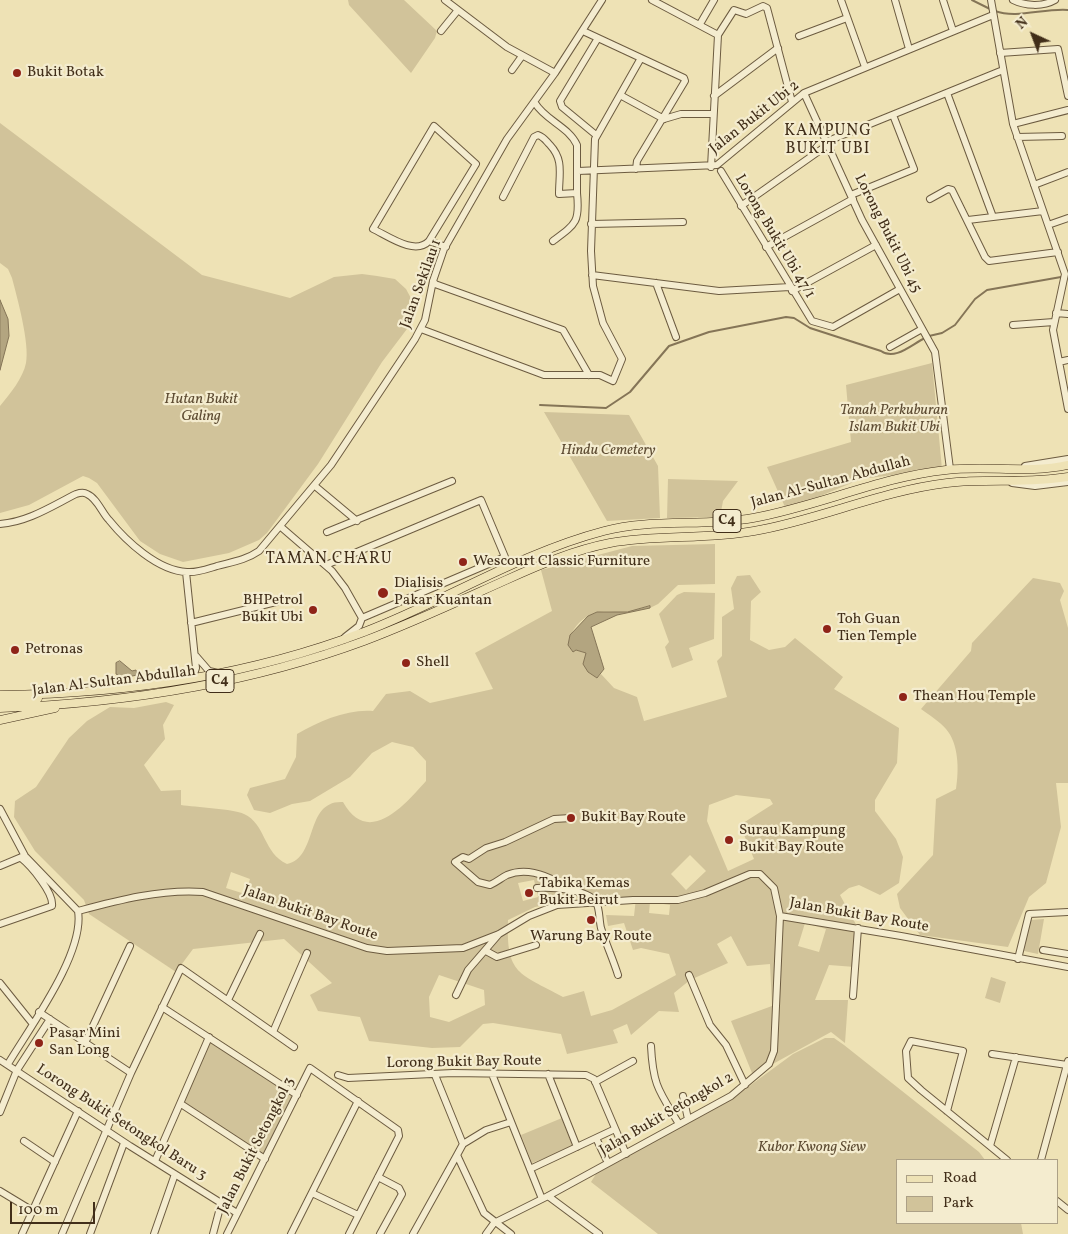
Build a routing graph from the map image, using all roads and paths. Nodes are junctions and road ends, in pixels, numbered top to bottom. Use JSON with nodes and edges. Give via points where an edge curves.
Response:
{"nodes":[{"id":1,"x":445,"y":0,"type":"edge"},
{"id":2,"x":602,"y":0,"type":"edge"},
{"id":3,"x":652,"y":0,"type":"edge"},
{"id":4,"x":671,"y":0,"type":"edge"},
{"id":5,"x":714,"y":0,"type":"edge"},
{"id":6,"x":841,"y":0,"type":"edge"},
{"id":7,"x":895,"y":0,"type":"edge"},
{"id":8,"x":943,"y":0,"type":"edge"},
{"id":9,"x":1013,"y":0,"type":"edge"},
{"id":10,"x":1055,"y":0,"type":"edge"},
{"id":11,"x":992,"y":1,"type":"edge"},
{"id":12,"x":667,"y":7,"type":"junction"},
{"id":13,"x":458,"y":10,"type":"junction"},
{"id":14,"x":993,"y":14,"type":"junction"},
{"id":15,"x":847,"y":18,"type":"junction"},
{"id":16,"x":700,"y":24,"type":"junction"},
{"id":17,"x":582,"y":31,"type":"junction"},
{"id":18,"x":952,"y":31,"type":"junction"},
{"id":19,"x":441,"y":32,"type":"dead end"},
{"id":20,"x":718,"y":34,"type":"junction"},
{"id":21,"x":799,"y":36,"type":"dead end"},
{"id":22,"x":598,"y":38,"type":"junction"},
{"id":23,"x":778,"y":48,"type":"junction"},
{"id":24,"x":909,"y":49,"type":"junction"},
{"id":25,"x":1000,"y":53,"type":"junction"},
{"id":26,"x":522,"y":56,"type":"junction"},
{"id":27,"x":641,"y":58,"type":"junction"},
{"id":28,"x":865,"y":67,"type":"junction"},
{"id":29,"x":512,"y":70,"type":"dead end"},
{"id":30,"x":1003,"y":70,"type":"junction"},
{"id":31,"x":555,"y":74,"type":"junction"},
{"id":32,"x":804,"y":93,"type":"junction"},
{"id":33,"x":947,"y":93,"type":"junction"},
{"id":34,"x":620,"y":95,"type":"junction"},
{"id":35,"x":714,"y":96,"type":"junction"},
{"id":36,"x":1068,"y":96,"type":"edge"},
{"id":37,"x":792,"y":102,"type":"junction"},
{"id":38,"x":535,"y":103,"type":"junction"},
{"id":39,"x":1068,"y":110,"type":"edge"},
{"id":40,"x":713,"y":114,"type":"junction"},
{"id":41,"x":893,"y":115,"type":"junction"},
{"id":42,"x":664,"y":119,"type":"junction"},
{"id":43,"x":1012,"y":124,"type":"junction"},
{"id":44,"x":596,"y":135,"type":"junction"},
{"id":45,"x":1062,"y":136,"type":"dead end"},
{"id":46,"x":1017,"y":137,"type":"junction"},
{"id":47,"x":829,"y":143,"type":"junction"},
{"id":48,"x":711,"y":167,"type":"junction"},
{"id":49,"x":636,"y":169,"type":"junction"},
{"id":50,"x":578,"y":171,"type":"junction"},
{"id":51,"x":593,"y":171,"type":"junction"},
{"id":52,"x":721,"y":172,"type":"dead end"},
{"id":53,"x":1068,"y":172,"type":"edge"},
{"id":54,"x":1034,"y":185,"type":"junction"},
{"id":55,"x":577,"y":193,"type":"junction"},
{"id":56,"x":503,"y":197,"type":"dead end"},
{"id":57,"x":852,"y":197,"type":"junction"},
{"id":58,"x":930,"y":199,"type":"dead end"},
{"id":59,"x":742,"y":206,"type":"junction"},
{"id":60,"x":1043,"y":211,"type":"junction"},
{"id":61,"x":993,"y":217,"type":"junction"},
{"id":62,"x":1068,"y":218,"type":"edge"},
{"id":63,"x":968,"y":220,"type":"junction"},
{"id":64,"x":683,"y":222,"type":"dead end"},
{"id":65,"x":591,"y":224,"type":"junction"},
{"id":66,"x":1048,"y":225,"type":"junction"},
{"id":67,"x":553,"y":241,"type":"dead end"},
{"id":68,"x":430,"y":242,"type":"junction"},
{"id":69,"x":876,"y":245,"type":"junction"},
{"id":70,"x":446,"y":247,"type":"junction"},
{"id":71,"x":766,"y":247,"type":"junction"},
{"id":72,"x":1058,"y":252,"type":"junction"},
{"id":73,"x":592,"y":275,"type":"junction"},
{"id":74,"x":433,"y":281,"type":"junction"},
{"id":75,"x":656,"y":283,"type":"junction"},
{"id":76,"x":900,"y":288,"type":"junction"},
{"id":77,"x":791,"y":289,"type":"junction"},
{"id":78,"x":1056,"y":313,"type":"junction"},
{"id":79,"x":1068,"y":314,"type":"edge"},
{"id":80,"x":1054,"y":322,"type":"junction"},
{"id":81,"x":1013,"y":325,"type":"dead end"},
{"id":82,"x":421,"y":329,"type":"junction"},
{"id":83,"x":923,"y":330,"type":"junction"},
{"id":84,"x":676,"y":337,"type":"dead end"},
{"id":85,"x":890,"y":346,"type":"dead end"},
{"id":86,"x":1068,"y":360,"type":"edge"},
{"id":87,"x":1058,"y":362,"type":"junction"},
{"id":88,"x":589,"y":375,"type":"junction"},
{"id":89,"x":1068,"y":409,"type":"edge"},
{"id":90,"x":1068,"y":459,"type":"edge"},
{"id":91,"x":1068,"y":465,"type":"edge"},
{"id":92,"x":994,"y":468,"type":"junction"},
{"id":93,"x":950,"y":469,"type":"junction"},
{"id":94,"x":1068,"y":477,"type":"edge"},
{"id":95,"x":994,"y":480,"type":"junction"},
{"id":96,"x":452,"y":481,"type":"dead end"},
{"id":97,"x":1068,"y":482,"type":"edge"},
{"id":98,"x":315,"y":486,"type":"junction"},
{"id":99,"x":357,"y":521,"type":"junction"},
{"id":100,"x":0,"y":524,"type":"edge"},
{"id":101,"x":281,"y":527,"type":"junction"},
{"id":102,"x":327,"y":532,"type":"dead end"},
{"id":103,"x":326,"y":565,"type":"junction"},
{"id":104,"x":186,"y":572,"type":"junction"},
{"id":105,"x":276,"y":602,"type":"dead end"},
{"id":106,"x":362,"y":618,"type":"junction"},
{"id":107,"x":191,"y":623,"type":"junction"},
{"id":108,"x":342,"y":639,"type":"junction"},
{"id":109,"x":195,"y":654,"type":"junction"},
{"id":110,"x":222,"y":673,"type":"junction"},
{"id":111,"x":185,"y":680,"type":"junction"},
{"id":112,"x":0,"y":695,"type":"edge"},
{"id":113,"x":95,"y":696,"type":"junction"},
{"id":114,"x":0,"y":701,"type":"edge"},
{"id":115,"x":0,"y":708,"type":"edge"},
{"id":116,"x":0,"y":720,"type":"edge"},
{"id":117,"x":0,"y":809,"type":"edge"},
{"id":118,"x":571,"y":818,"type":"dead end"},
{"id":119,"x":23,"y":857,"type":"junction"},
{"id":120,"x":0,"y":866,"type":"edge"},
{"id":121,"x":537,"y":888,"type":"dead end"},
{"id":122,"x":570,"y":890,"type":"junction"},
{"id":123,"x":596,"y":902,"type":"junction"},
{"id":124,"x":78,"y":911,"type":"junction"},
{"id":125,"x":1068,"y":912,"type":"edge"},
{"id":126,"x":780,"y":916,"type":"junction"},
{"id":127,"x":0,"y":924,"type":"edge"},
{"id":128,"x":858,"y":928,"type":"junction"},
{"id":129,"x":260,"y":934,"type":"dead end"},
{"id":130,"x":499,"y":934,"type":"junction"},
{"id":131,"x":536,"y":945,"type":"dead end"},
{"id":132,"x":130,"y":946,"type":"dead end"},
{"id":133,"x":1043,"y":950,"type":"dead end"},
{"id":134,"x":486,"y":951,"type":"junction"},
{"id":135,"x":307,"y":953,"type":"dead end"},
{"id":136,"x":1068,"y":954,"type":"edge"},
{"id":137,"x":1018,"y":959,"type":"junction"},
{"id":138,"x":1068,"y":967,"type":"edge"},
{"id":139,"x":618,"y":975,"type":"dead end"},
{"id":140,"x":689,"y":975,"type":"dead end"},
{"id":141,"x":0,"y":983,"type":"edge"},
{"id":142,"x":456,"y":996,"type":"dead end"},
{"id":143,"x":853,"y":996,"type":"dead end"},
{"id":144,"x":228,"y":1000,"type":"junction"},
{"id":145,"x":162,"y":1007,"type":"junction"},
{"id":146,"x":39,"y":1012,"type":"junction"},
{"id":147,"x":50,"y":1019,"type":"junction"},
{"id":148,"x":32,"y":1023,"type":"junction"},
{"id":149,"x":273,"y":1032,"type":"junction"},
{"id":150,"x":209,"y":1037,"type":"junction"},
{"id":151,"x":85,"y":1043,"type":"junction"},
{"id":152,"x":651,"y":1046,"type":"dead end"},
{"id":153,"x":294,"y":1047,"type":"dead end"},
{"id":154,"x":992,"y":1054,"type":"dead end"},
{"id":155,"x":1016,"y":1057,"type":"junction"},
{"id":156,"x":0,"y":1060,"type":"edge"},
{"id":157,"x":633,"y":1061,"type":"dead end"},
{"id":158,"x":1068,"y":1063,"type":"edge"},
{"id":159,"x":8,"y":1064,"type":"junction"},
{"id":160,"x":17,"y":1070,"type":"junction"},
{"id":161,"x":131,"y":1073,"type":"junction"},
{"id":162,"x":492,"y":1074,"type":"junction"},
{"id":163,"x":548,"y":1074,"type":"junction"},
{"id":164,"x":338,"y":1075,"type":"dead end"},
{"id":165,"x":435,"y":1075,"type":"junction"},
{"id":166,"x":593,"y":1080,"type":"junction"},
{"id":167,"x":745,"y":1085,"type":"junction"},
{"id":168,"x":297,"y":1095,"type":"junction"},
{"id":169,"x":683,"y":1096,"type":"dead end"},
{"id":170,"x":358,"y":1101,"type":"junction"},
{"id":171,"x":181,"y":1104,"type":"junction"},
{"id":172,"x":78,"y":1111,"type":"junction"},
{"id":173,"x":947,"y":1111,"type":"junction"},
{"id":174,"x":0,"y":1112,"type":"edge"},
{"id":175,"x":688,"y":1119,"type":"junction"},
{"id":176,"x":511,"y":1122,"type":"junction"},
{"id":177,"x":679,"y":1124,"type":"junction"},
{"id":178,"x":615,"y":1129,"type":"junction"},
{"id":179,"x":105,"y":1130,"type":"junction"},
{"id":180,"x":596,"y":1138,"type":"junction"},
{"id":181,"x":24,"y":1141,"type":"dead end"},
{"id":182,"x":124,"y":1143,"type":"junction"},
{"id":183,"x":463,"y":1144,"type":"junction"},
{"id":184,"x":990,"y":1146,"type":"junction"},
{"id":185,"x":577,"y":1147,"type":"junction"},
{"id":186,"x":626,"y":1154,"type":"junction"},
{"id":187,"x":457,"y":1155,"type":"junction"},
{"id":188,"x":265,"y":1159,"type":"junction"},
{"id":189,"x":1007,"y":1159,"type":"edge"},
{"id":190,"x":1041,"y":1159,"type":"edge"},
{"id":191,"x":155,"y":1161,"type":"junction"},
{"id":192,"x":55,"y":1162,"type":"junction"},
{"id":193,"x":608,"y":1163,"type":"junction"},
{"id":194,"x":530,"y":1169,"type":"junction"},
{"id":195,"x":175,"y":1174,"type":"junction"},
{"id":196,"x":378,"y":1177,"type":"junction"},
{"id":197,"x":0,"y":1191,"type":"edge"},
{"id":198,"x":312,"y":1193,"type":"junction"},
{"id":199,"x":545,"y":1198,"type":"junction"},
{"id":200,"x":221,"y":1204,"type":"junction"},
{"id":201,"x":33,"y":1211,"type":"junction"},
{"id":202,"x":237,"y":1213,"type":"junction"},
{"id":203,"x":358,"y":1215,"type":"junction"},
{"id":204,"x":494,"y":1223,"type":"junction"},
{"id":205,"x":22,"y":1234,"type":"edge"},
{"id":206,"x":62,"y":1234,"type":"edge"},
{"id":207,"x":90,"y":1234,"type":"edge"},
{"id":208,"x":154,"y":1234,"type":"edge"},
{"id":209,"x":213,"y":1234,"type":"edge"},
{"id":210,"x":227,"y":1234,"type":"edge"},
{"id":211,"x":291,"y":1234,"type":"edge"},
{"id":212,"x":349,"y":1234,"type":"edge"},
{"id":213,"x":380,"y":1234,"type":"edge"},
{"id":214,"x":413,"y":1234,"type":"edge"},
{"id":215,"x":486,"y":1234,"type":"edge"},
{"id":216,"x":511,"y":1234,"type":"edge"},
{"id":217,"x":599,"y":1234,"type":"edge"}],
"edges":[{"from":1,"to":13,"type":"street"},
{"from":2,"to":17,"type":"street","name":"Jalan Sekilau 1"},
{"from":3,"to":12,"type":"street"},
{"from":4,"to":12,"type":"street"},
{"from":5,"to":16,"type":"street"},
{"from":6,"to":15,"type":"street"},
{"from":7,"to":24,"type":"street"},
{"from":8,"to":18,"type":"street"},
{"from":9,"to":10,"type":"street","via":[[1034,5]]},
{"from":11,"to":14,"type":"street"},
{"from":12,"to":16,"type":"street"},
{"from":13,"to":19,"type":"street"},
{"from":13,"to":26,"type":"street"},
{"from":14,"to":18,"type":"street","name":"Jalan Bukit Ubi 2"},
{"from":14,"to":25,"type":"street"},
{"from":15,"to":21,"type":"street"},
{"from":15,"to":28,"type":"street"},
{"from":16,"to":20,"type":"street"},
{"from":17,"to":22,"type":"street"},
{"from":17,"to":31,"type":"street","name":"Jalan Sekilau 1"},
{"from":18,"to":24,"type":"street","name":"Jalan Bukit Ubi 2"},
{"from":20,"to":23,"type":"street","via":[[734,10],[746,14],[765,7]]},
{"from":20,"to":35,"type":"street"},
{"from":22,"to":27,"type":"street"},
{"from":22,"to":44,"type":"street","via":[[560,101],[562,107]]},
{"from":23,"to":35,"type":"street"},
{"from":23,"to":37,"type":"street"},
{"from":24,"to":28,"type":"street","name":"Jalan Bukit Ubi 2"},
{"from":25,"to":30,"type":"street"},
{"from":25,"to":36,"type":"street","via":[[1058,49]]},
{"from":26,"to":29,"type":"street"},
{"from":26,"to":31,"type":"street"},
{"from":27,"to":34,"type":"street"},
{"from":27,"to":42,"type":"street","via":[[684,78]]},
{"from":28,"to":32,"type":"street","name":"Jalan Bukit Ubi 2"},
{"from":30,"to":33,"type":"street"},
{"from":30,"to":43,"type":"street"},
{"from":31,"to":38,"type":"street","name":"Jalan Sekilau 1"},
{"from":32,"to":37,"type":"street","name":"Jalan Bukit Ubi 2"},
{"from":32,"to":47,"type":"street","name":"Lorong Bukit Ubi 45"},
{"from":33,"to":41,"type":"street"},
{"from":33,"to":61,"type":"street"},
{"from":34,"to":42,"type":"street"},
{"from":34,"to":44,"type":"street"},
{"from":35,"to":40,"type":"street"},
{"from":37,"to":48,"type":"street","name":"Jalan Bukit Ubi 2"},
{"from":38,"to":50,"type":"street","via":[[540,113],[574,139]]},
{"from":38,"to":70,"type":"street","name":"Jalan Sekilau 1","via":[[506,139]]},
{"from":39,"to":43,"type":"street"},
{"from":40,"to":42,"type":"street","via":[[681,114]]},
{"from":40,"to":48,"type":"street"},
{"from":41,"to":47,"type":"street"},
{"from":41,"to":57,"type":"street","via":[[914,169]]},
{"from":42,"to":49,"type":"street","via":[[637,161]]},
{"from":43,"to":46,"type":"street"},
{"from":44,"to":51,"type":"street"},
{"from":45,"to":46,"type":"street"},
{"from":46,"to":54,"type":"street"},
{"from":47,"to":57,"type":"street","name":"Lorong Bukit Ubi 45"},
{"from":47,"to":59,"type":"street"},
{"from":48,"to":49,"type":"street","name":"Jalan Bukit Ubi 2"},
{"from":49,"to":51,"type":"street","name":"Jalan Bukit Ubi 2"},
{"from":50,"to":51,"type":"street","name":"Jalan Bukit Ubi 2"},
{"from":50,"to":55,"type":"street"},
{"from":51,"to":65,"type":"street"},
{"from":52,"to":59,"type":"street","name":"Lorong Bukit Ubi 47/1"},
{"from":53,"to":54,"type":"street"},
{"from":54,"to":60,"type":"street"},
{"from":55,"to":56,"type":"street","via":[[559,194],[558,154],[543,136],[538,135]]},
{"from":55,"to":67,"type":"street","via":[[578,219]]},
{"from":57,"to":69,"type":"street","name":"Lorong Bukit Ubi 45"},
{"from":57,"to":71,"type":"street"},
{"from":58,"to":63,"type":"street","via":[[952,190]]},
{"from":59,"to":71,"type":"street","name":"Lorong Bukit Ubi 47/1"},
{"from":60,"to":61,"type":"street"},
{"from":60,"to":66,"type":"street"},
{"from":61,"to":63,"type":"street"},
{"from":62,"to":66,"type":"street"},
{"from":63,"to":72,"type":"street","via":[[989,261]]},
{"from":64,"to":65,"type":"street"},
{"from":65,"to":73,"type":"street"},
{"from":66,"to":72,"type":"street"},
{"from":68,"to":68,"type":"street","via":[[476,164],[434,126],[373,230],[415,247]]},
{"from":68,"to":70,"type":"street"},
{"from":69,"to":76,"type":"street","name":"Lorong Bukit Ubi 45"},
{"from":69,"to":77,"type":"street"},
{"from":70,"to":74,"type":"street","name":"Jalan Sekilau 1"},
{"from":71,"to":77,"type":"street","name":"Lorong Bukit Ubi 47/1"},
{"from":72,"to":78,"type":"street","via":[[1065,274]]},
{"from":73,"to":75,"type":"street"},
{"from":73,"to":88,"type":"street","via":[[601,318],[622,359],[613,382],[604,375]]},
{"from":74,"to":82,"type":"street","name":"Jalan Sekilau 1"},
{"from":74,"to":88,"type":"street","via":[[563,330]]},
{"from":75,"to":77,"type":"street","via":[[710,291]]},
{"from":75,"to":84,"type":"street"},
{"from":76,"to":77,"type":"street","name":"Lorong Bukit Ubi 47/1","via":[[834,327],[812,321]]},
{"from":76,"to":83,"type":"street","name":"Lorong Bukit Ubi 45"},
{"from":78,"to":79,"type":"street"},
{"from":78,"to":80,"type":"street"},
{"from":80,"to":81,"type":"street"},
{"from":80,"to":87,"type":"street"},
{"from":82,"to":88,"type":"street","via":[[544,375]]},
{"from":82,"to":98,"type":"street","name":"Jalan Sekilau 1"},
{"from":83,"to":85,"type":"street"},
{"from":83,"to":93,"type":"street","name":"Lorong Bukit Ubi 45","via":[[935,352]]},
{"from":86,"to":87,"type":"street"},
{"from":87,"to":89,"type":"street"},
{"from":90,"to":92,"type":"street","number":"C4","via":[[1032,466]]},
{"from":91,"to":92,"type":"main road","name":"Jalan Al-Sultan Abdullah","number":"C4","via":[[1035,470]]},
{"from":92,"to":93,"type":"main road","name":"Jalan Al-Sultan Abdullah","number":"C4"},
{"from":93,"to":108,"type":"main road","name":"Jalan Al-Sultan Abdullah","number":"C4","via":[[910,474],[794,509],[752,518],[609,529],[580,537]]},
{"from":94,"to":95,"type":"main road","name":"Jalan Al-Sultan Abdullah","number":"C4","via":[[1035,481]]},
{"from":95,"to":97,"type":"street","number":"C4","via":[[1035,486]]},
{"from":95,"to":113,"type":"main road","name":"Jalan Al-Sultan Abdullah","number":"C4","via":[[911,488],[752,532],[610,543],[547,562],[381,634],[299,662],[189,688]]},
{"from":96,"to":99,"type":"street"},
{"from":98,"to":99,"type":"street"},
{"from":98,"to":101,"type":"street","name":"Jalan Sekilau 1"},
{"from":99,"to":102,"type":"street"},
{"from":100,"to":104,"type":"street","via":[[32,516],[76,494],[88,494],[130,544],[171,569]]},
{"from":101,"to":103,"type":"street"},
{"from":101,"to":104,"type":"street","name":"Jalan Sekilau 1","via":[[249,558]]},
{"from":103,"to":106,"type":"street","via":[[345,588]]},
{"from":103,"to":106,"type":"street","via":[[481,500],[505,557]]},
{"from":104,"to":107,"type":"street"},
{"from":105,"to":107,"type":"street"},
{"from":106,"to":108,"type":"street","via":[[354,631]]},
{"from":107,"to":109,"type":"street"},
{"from":108,"to":110,"type":"main road","name":"Jalan Al-Sultan Abdullah","number":"C4"},
{"from":109,"to":110,"type":"street","via":[[208,670]]},
{"from":109,"to":111,"type":"street","via":[[196,671]]},
{"from":110,"to":111,"type":"main road","name":"Jalan Al-Sultan Abdullah","number":"C4"},
{"from":111,"to":113,"type":"main road","name":"Jalan Al-Sultan Abdullah","number":"C4"},
{"from":112,"to":113,"type":"main road","name":"Jalan Al-Sultan Abdullah","number":"C4"},
{"from":113,"to":114,"type":"main road"},
{"from":113,"to":115,"type":"main road","name":"Jalan Al-Sultan Abdullah","number":"C4"},
{"from":113,"to":116,"type":"main road"},
{"from":117,"to":119,"type":"street"},
{"from":118,"to":122,"type":"street","via":[[554,819],[455,862],[478,882],[490,885],[520,873],[538,874]]},
{"from":119,"to":120,"type":"street"},
{"from":119,"to":124,"type":"street"},
{"from":119,"to":127,"type":"street","via":[[51,898],[52,906]]},
{"from":121,"to":122,"type":"street"},
{"from":122,"to":123,"type":"street","via":[[589,896]]},
{"from":123,"to":126,"type":"street","name":"Jalan Bukit Bay Route","via":[[685,899],[750,874],[760,874],[774,888]]},
{"from":123,"to":130,"type":"street","name":"Jalan Bukit Bay Route","via":[[546,908]]},
{"from":123,"to":139,"type":"street","via":[[601,928]]},
{"from":124,"to":130,"type":"street","name":"Jalan Bukit Bay Route","via":[[184,891],[220,896],[380,950],[456,949]]},
{"from":124,"to":146,"type":"street","via":[[80,922],[74,945]]},
{"from":125,"to":137,"type":"street","via":[[1029,914]]},
{"from":126,"to":128,"type":"street","name":"Jalan Bukit Bay Route"},
{"from":126,"to":167,"type":"street","name":"Jalan Bukit Setongkol 2","via":[[772,1058]]},
{"from":128,"to":137,"type":"street","name":"Jalan Bukit Bay Route"},
{"from":128,"to":143,"type":"street"},
{"from":129,"to":144,"type":"street"},
{"from":130,"to":134,"type":"street"},
{"from":131,"to":134,"type":"street","via":[[497,957]]},
{"from":132,"to":151,"type":"street"},
{"from":133,"to":136,"type":"street"},
{"from":134,"to":142,"type":"street","via":[[468,970]]},
{"from":135,"to":149,"type":"street"},
{"from":137,"to":138,"type":"street","name":"Jalan Bukit Bay Route"},
{"from":140,"to":167,"type":"street","via":[[710,1025],[726,1046]]},
{"from":141,"to":148,"type":"street"},
{"from":144,"to":145,"type":"street","via":[[181,968]]},
{"from":144,"to":149,"type":"street"},
{"from":145,"to":150,"type":"street"},
{"from":145,"to":161,"type":"street"},
{"from":146,"to":147,"type":"street"},
{"from":146,"to":148,"type":"street"},
{"from":147,"to":151,"type":"street"},
{"from":147,"to":160,"type":"street"},
{"from":148,"to":159,"type":"street"},
{"from":149,"to":153,"type":"street"},
{"from":150,"to":168,"type":"street"},
{"from":150,"to":171,"type":"street"},
{"from":151,"to":161,"type":"street"},
{"from":152,"to":177,"type":"street","via":[[652,1074],[657,1088]]},
{"from":154,"to":155,"type":"street"},
{"from":155,"to":158,"type":"street"},
{"from":155,"to":184,"type":"street"},
{"from":156,"to":159,"type":"street","name":"Lorong Bukit Setongkol Baru 3"},
{"from":157,"to":166,"type":"street"},
{"from":158,"to":190,"type":"street"},
{"from":159,"to":160,"type":"street","name":"Lorong Bukit Setongkol Baru 3"},
{"from":160,"to":172,"type":"street","name":"Lorong Bukit Setongkol Baru 3"},
{"from":160,"to":174,"type":"street"},
{"from":161,"to":179,"type":"street"},
{"from":162,"to":163,"type":"street","name":"Lorong Bukit Bay Route"},
{"from":162,"to":165,"type":"street","name":"Lorong Bukit Bay Route"},
{"from":162,"to":176,"type":"street"},
{"from":163,"to":166,"type":"street","name":"Lorong Bukit Bay Route"},
{"from":163,"to":185,"type":"street"},
{"from":164,"to":165,"type":"street","name":"Lorong Bukit Bay Route","via":[[348,1078]]},
{"from":165,"to":183,"type":"street"},
{"from":166,"to":178,"type":"street"},
{"from":167,"to":175,"type":"street","name":"Jalan Bukit Setongkol 2"},
{"from":168,"to":170,"type":"street","name":"Jalan Bukit Setongkol 3","via":[[310,1068]]},
{"from":168,"to":188,"type":"street","name":"Jalan Bukit Setongkol 3"},
{"from":169,"to":175,"type":"street"},
{"from":170,"to":196,"type":"street","via":[[398,1130],[399,1136]]},
{"from":170,"to":198,"type":"street"},
{"from":171,"to":188,"type":"street"},
{"from":171,"to":191,"type":"street"},
{"from":172,"to":179,"type":"street","name":"Lorong Bukit Setongkol Baru 3"},
{"from":172,"to":192,"type":"street"},
{"from":173,"to":173,"type":"street","via":[[963,1051],[911,1041],[906,1051],[908,1078]]},
{"from":173,"to":184,"type":"street"},
{"from":175,"to":177,"type":"street","name":"Jalan Bukit Setongkol 2"},
{"from":176,"to":183,"type":"street","via":[[486,1130]]},
{"from":176,"to":194,"type":"street"},
{"from":177,"to":186,"type":"street","name":"Jalan Bukit Setongkol 2"},
{"from":178,"to":180,"type":"street"},
{"from":178,"to":186,"type":"street"},
{"from":179,"to":182,"type":"street","name":"Lorong Bukit Setongkol Baru 3"},
{"from":179,"to":206,"type":"street"},
{"from":180,"to":185,"type":"street"},
{"from":180,"to":193,"type":"street"},
{"from":181,"to":192,"type":"street"},
{"from":182,"to":191,"type":"street","name":"Lorong Bukit Setongkol Baru 3"},
{"from":182,"to":207,"type":"street"},
{"from":183,"to":187,"type":"street"},
{"from":184,"to":189,"type":"street"},
{"from":185,"to":194,"type":"street"},
{"from":186,"to":193,"type":"street","name":"Jalan Bukit Setongkol 2"},
{"from":187,"to":204,"type":"street","via":[[479,1205]]},
{"from":187,"to":214,"type":"street"},
{"from":188,"to":202,"type":"street","name":"Jalan Bukit Setongkol 3"},
{"from":191,"to":195,"type":"street","name":"Lorong Bukit Setongkol Baru 3"},
{"from":192,"to":201,"type":"street"},
{"from":193,"to":199,"type":"street","name":"Jalan Bukit Setongkol 2"},
{"from":194,"to":199,"type":"street"},
{"from":195,"to":200,"type":"street","name":"Lorong Bukit Setongkol Baru 3"},
{"from":195,"to":208,"type":"street"},
{"from":196,"to":203,"type":"street"},
{"from":196,"to":213,"type":"street","via":[[399,1188],[402,1194]]},
{"from":197,"to":201,"type":"street"},
{"from":198,"to":203,"type":"street"},
{"from":198,"to":211,"type":"street"},
{"from":199,"to":204,"type":"street","name":"Jalan Bukit Setongkol 2"},
{"from":199,"to":217,"type":"street"},
{"from":200,"to":202,"type":"street","name":"Lorong Bukit Setongkol Baru 3"},
{"from":200,"to":209,"type":"street","name":"Jalan Bukit Setongkol 3"},
{"from":201,"to":205,"type":"street"},
{"from":202,"to":210,"type":"street","name":"Jalan Bukit Setongkol 3"},
{"from":203,"to":212,"type":"street"},
{"from":204,"to":215,"type":"street"},
{"from":204,"to":216,"type":"street"}]}
